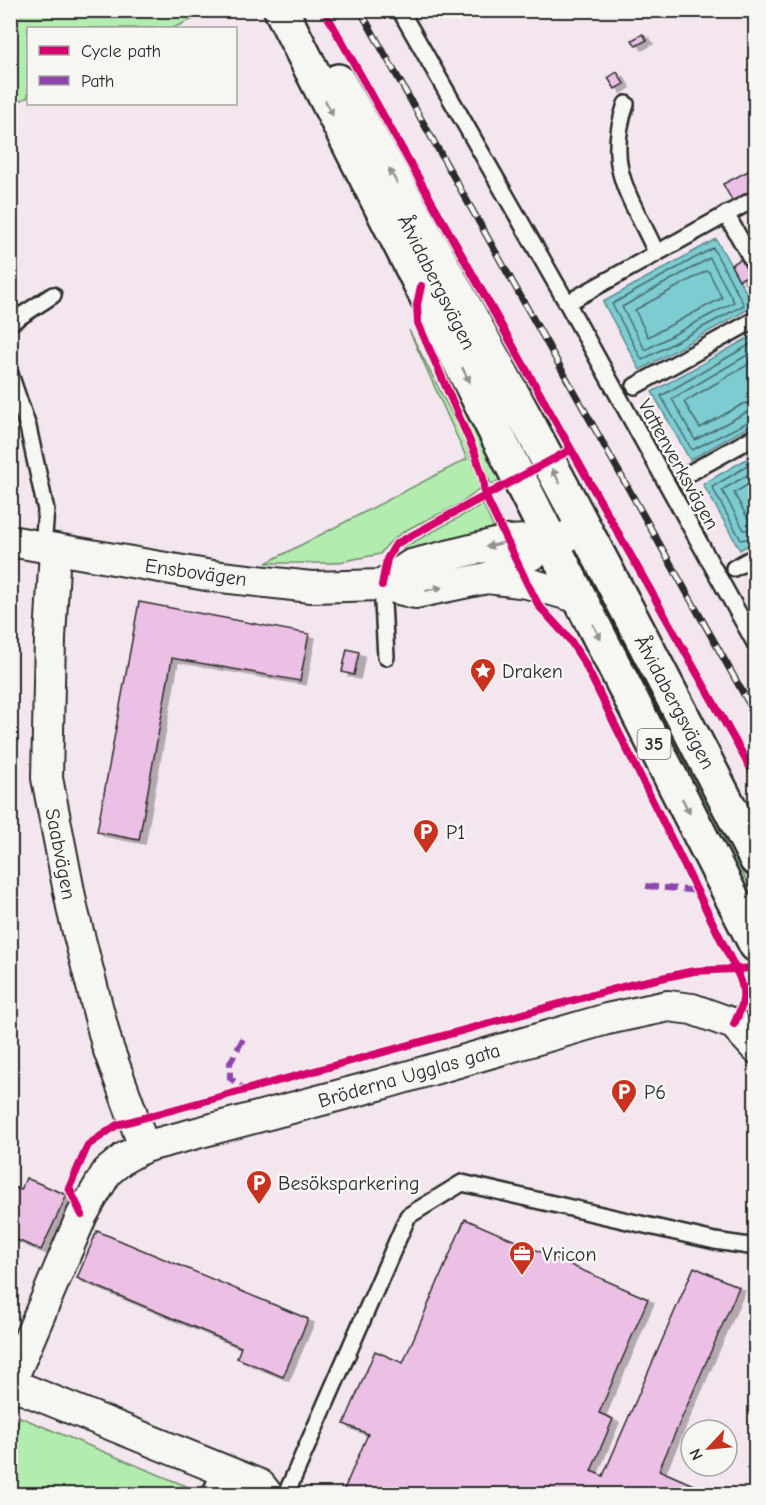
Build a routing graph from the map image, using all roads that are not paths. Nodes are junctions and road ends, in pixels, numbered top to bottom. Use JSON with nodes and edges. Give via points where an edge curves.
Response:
{"nodes":[{"id":1,"x":281,"y":10,"type":"edge"},
{"id":2,"x":297,"y":10,"type":"edge"},
{"id":3,"x":400,"y":10,"type":"edge"},
{"id":4,"x":626,"y":104,"type":"dead end"},
{"id":5,"x":756,"y":198,"type":"edge"},
{"id":6,"x":726,"y":214,"type":"junction"},
{"id":7,"x":656,"y":252,"type":"junction"},
{"id":8,"x":756,"y":267,"type":"edge"},
{"id":9,"x":53,"y":295,"type":"dead end"},
{"id":10,"x":567,"y":303,"type":"junction"},
{"id":11,"x":756,"y":319,"type":"edge"},
{"id":12,"x":10,"y":323,"type":"edge"},
{"id":13,"x":10,"y":374,"type":"edge"},
{"id":14,"x":635,"y":386,"type":"dead end"},
{"id":15,"x":756,"y":436,"type":"edge"},
{"id":16,"x":686,"y":475,"type":"dead end"},
{"id":17,"x":584,"y":528,"type":"junction"},
{"id":18,"x":10,"y":542,"type":"edge"},
{"id":19,"x":552,"y":543,"type":"junction"},
{"id":20,"x":49,"y":548,"type":"junction"},
{"id":21,"x":756,"y":556,"type":"edge"},
{"id":22,"x":734,"y":568,"type":"dead end"},
{"id":23,"x":487,"y":578,"type":"junction"},
{"id":24,"x":382,"y":585,"type":"junction"},
{"id":25,"x":580,"y":598,"type":"junction"},
{"id":26,"x":756,"y":645,"type":"edge"},
{"id":27,"x":386,"y":657,"type":"dead end"},
{"id":28,"x":756,"y":859,"type":"edge"},
{"id":29,"x":756,"y":945,"type":"edge"},
{"id":30,"x":756,"y":1048,"type":"edge"},
{"id":31,"x":144,"y":1148,"type":"junction"},
{"id":32,"x":756,"y":1247,"type":"edge"},
{"id":33,"x":11,"y":1384,"type":"edge"},
{"id":34,"x":215,"y":1482,"type":"edge"},
{"id":35,"x":267,"y":1494,"type":"edge"},
{"id":36,"x":286,"y":1494,"type":"edge"}],
"edges":[{"from":1,"to":19,"type":"main road","name":"Åtvidabergsvägen","number":"35","one_way":true},
{"from":17,"to":2,"type":"main road","name":"Åtvidabergsvägen","number":"35","one_way":true,"via":[[420,222]]},
{"from":3,"to":10,"type":"lane","name":"Vattenverksvägen"},
{"from":4,"to":7,"type":"lane","via":[[619,125],[618,171]]},
{"from":5,"to":6,"type":"lane"},
{"from":6,"to":7,"type":"lane"},
{"from":6,"to":8,"type":"lane"},
{"from":7,"to":10,"type":"lane"},
{"from":9,"to":12,"type":"lane"},
{"from":10,"to":26,"type":"lane","name":"Vattenverksvägen"},
{"from":11,"to":14,"type":"lane"},
{"from":13,"to":20,"type":"lane","via":[[28,427]]},
{"from":15,"to":16,"type":"lane"},
{"from":17,"to":19,"type":"street","name":"Ensbovägen"},
{"from":17,"to":28,"type":"main road","name":"Åtvidabergsvägen","number":"35"},
{"from":18,"to":20,"type":"street","name":"Ensbovägen"},
{"from":19,"to":23,"type":"street","name":"Ensbovägen"},
{"from":19,"to":24,"type":"street","one_way":true,"via":[[507,541],[411,565]]},
{"from":19,"to":25,"type":"main road","name":"Åtvidabergsvägen","number":"35"},
{"from":20,"to":24,"type":"street","name":"Ensbovägen","via":[[212,576],[311,587]]},
{"from":20,"to":31,"type":"street","name":"Saabvägen","via":[[47,778],[73,912],[107,1045]]},
{"from":21,"to":22,"type":"lane"},
{"from":24,"to":23,"type":"street","name":"Ensbovägen","one_way":true,"via":[[415,593]]},
{"from":23,"to":25,"type":"street","name":"Ensbovägen","via":[[527,583]]},
{"from":24,"to":27,"type":"lane"},
{"from":25,"to":29,"type":"main road","name":"Åtvidabergsvägen","number":"35","one_way":true},
{"from":30,"to":31,"type":"street","name":"Bröderna Ugglas gata","via":[[734,1024],[692,1009],[669,1006],[607,1019]]},
{"from":31,"to":33,"type":"street","name":"Bröderna Ugglas gata","via":[[107,1172],[82,1215]]},
{"from":32,"to":36,"type":"lane","via":[[462,1183],[408,1216]]},
{"from":33,"to":34,"type":"street"},
{"from":34,"to":35,"type":"street","via":[[260,1485]]}]}
